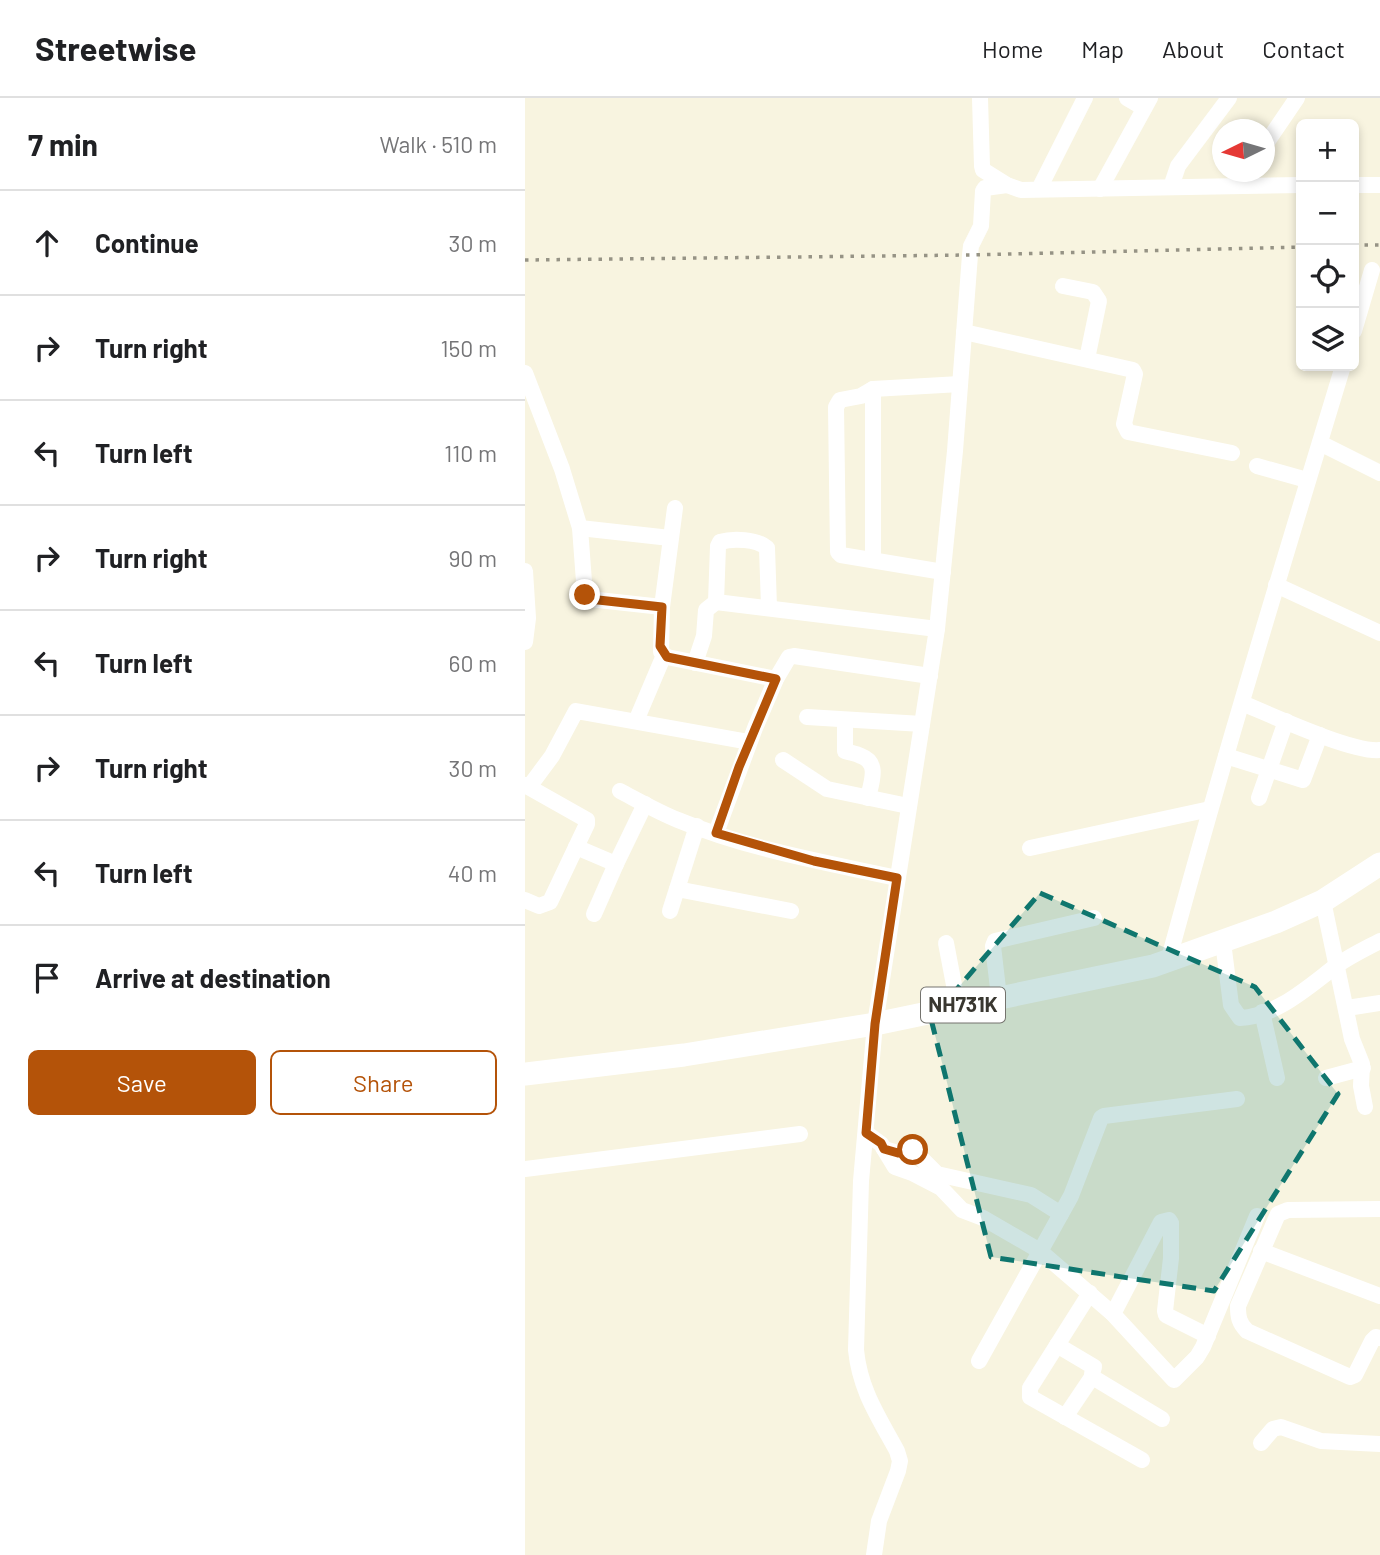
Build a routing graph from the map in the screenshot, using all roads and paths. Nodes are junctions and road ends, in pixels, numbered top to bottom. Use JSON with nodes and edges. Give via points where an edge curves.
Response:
{"nodes":[{"id":1,"x":980,"y":98,"type":"edge"},
{"id":2,"x":1085,"y":98,"type":"edge"},
{"id":3,"x":1127,"y":98,"type":"edge"},
{"id":4,"x":1229,"y":98,"type":"edge"},
{"id":5,"x":1297,"y":98,"type":"edge"},
{"id":6,"x":1147,"y":103,"type":"edge"},
{"id":7,"x":1275,"y":130,"type":"edge"},
{"id":8,"x":1238,"y":182,"type":"edge"},
{"id":9,"x":1359,"y":185,"type":"edge"},
{"id":10,"x":1380,"y":185,"type":"edge"},
{"id":11,"x":1007,"y":186,"type":"junction"},
{"id":12,"x":1235,"y":186,"type":"junction"},
{"id":13,"x":1296,"y":186,"type":"edge"},
{"id":14,"x":1171,"y":187,"type":"junction"},
{"id":15,"x":1100,"y":189,"type":"junction"},
{"id":16,"x":1039,"y":190,"type":"junction"},
{"id":17,"x":1372,"y":270,"type":"dead end"},
{"id":18,"x":1063,"y":286,"type":"dead end"},
{"id":19,"x":1359,"y":314,"type":"edge"},
{"id":20,"x":964,"y":331,"type":"junction"},
{"id":21,"x":1087,"y":359,"type":"junction"},
{"id":22,"x":1342,"y":371,"type":"edge"},
{"id":23,"x":525,"y":373,"type":"edge"},
{"id":24,"x":960,"y":384,"type":"junction"},
{"id":25,"x":873,"y":389,"type":"junction"},
{"id":26,"x":1320,"y":443,"type":"junction"},
{"id":27,"x":1232,"y":453,"type":"dead end"},
{"id":28,"x":1257,"y":466,"type":"dead end"},
{"id":29,"x":1380,"y":473,"type":"edge"},
{"id":30,"x":1307,"y":480,"type":"junction"},
{"id":31,"x":675,"y":508,"type":"dead end"},
{"id":32,"x":580,"y":528,"type":"junction"},
{"id":33,"x":670,"y":538,"type":"junction"},
{"id":34,"x":873,"y":560,"type":"junction"},
{"id":35,"x":525,"y":571,"type":"edge"},
{"id":36,"x":943,"y":572,"type":"junction"},
{"id":37,"x":1276,"y":585,"type":"junction"},
{"id":38,"x":716,"y":602,"type":"junction"},
{"id":39,"x":662,"y":607,"type":"junction"},
{"id":40,"x":769,"y":607,"type":"junction"},
{"id":41,"x":526,"y":618,"type":"edge"},
{"id":42,"x":937,"y":629,"type":"junction"},
{"id":43,"x":1380,"y":633,"type":"edge"},
{"id":44,"x":525,"y":642,"type":"edge"},
{"id":45,"x":664,"y":655,"type":"junction"},
{"id":46,"x":695,"y":663,"type":"junction"},
{"id":47,"x":930,"y":676,"type":"junction"},
{"id":48,"x":776,"y":679,"type":"junction"},
{"id":49,"x":1242,"y":703,"type":"junction"},
{"id":50,"x":807,"y":718,"type":"dead end"},
{"id":51,"x":845,"y":720,"type":"junction"},
{"id":52,"x":636,"y":721,"type":"junction"},
{"id":53,"x":1286,"y":721,"type":"junction"},
{"id":54,"x":922,"y":724,"type":"junction"},
{"id":55,"x":1320,"y":734,"type":"junction"},
{"id":56,"x":749,"y":742,"type":"junction"},
{"id":57,"x":1380,"y":750,"type":"edge"},
{"id":58,"x":1226,"y":756,"type":"junction"},
{"id":59,"x":783,"y":760,"type":"dead end"},
{"id":60,"x":1269,"y":770,"type":"junction"},
{"id":61,"x":527,"y":786,"type":"edge"},
{"id":62,"x":620,"y":790,"type":"dead end"},
{"id":63,"x":868,"y":798,"type":"junction"},
{"id":64,"x":1259,"y":798,"type":"dead end"},
{"id":65,"x":645,"y":804,"type":"junction"},
{"id":66,"x":908,"y":806,"type":"junction"},
{"id":67,"x":1210,"y":809,"type":"junction"},
{"id":68,"x":697,"y":827,"type":"junction"},
{"id":69,"x":716,"y":833,"type":"junction"},
{"id":70,"x":576,"y":848,"type":"junction"},
{"id":71,"x":1030,"y":848,"type":"dead end"},
{"id":72,"x":616,"y":864,"type":"junction"},
{"id":73,"x":1380,"y":864,"type":"edge"},
{"id":74,"x":897,"y":878,"type":"junction"},
{"id":75,"x":677,"y":889,"type":"junction"},
{"id":76,"x":525,"y":900,"type":"edge"},
{"id":77,"x":1323,"y":901,"type":"junction"},
{"id":78,"x":670,"y":911,"type":"dead end"},
{"id":79,"x":791,"y":911,"type":"dead end"},
{"id":80,"x":594,"y":914,"type":"dead end"},
{"id":81,"x":1094,"y":918,"type":"dead end"},
{"id":82,"x":1223,"y":942,"type":"junction"},
{"id":83,"x":1380,"y":942,"type":"edge"},
{"id":84,"x":946,"y":943,"type":"dead end"},
{"id":85,"x":1168,"y":962,"type":"junction"},
{"id":86,"x":1336,"y":966,"type":"junction"},
{"id":87,"x":999,"y":997,"type":"junction"},
{"id":88,"x":1380,"y":1003,"type":"edge"},
{"id":89,"x":958,"y":1006,"type":"junction"},
{"id":90,"x":1347,"y":1008,"type":"junction"},
{"id":91,"x":1262,"y":1012,"type":"junction"},
{"id":92,"x":875,"y":1024,"type":"junction"},
{"id":93,"x":1363,"y":1068,"type":"junction"},
{"id":94,"x":525,"y":1074,"type":"edge"},
{"id":95,"x":1277,"y":1078,"type":"dead end"},
{"id":96,"x":1326,"y":1078,"type":"dead end"},
{"id":97,"x":1237,"y":1099,"type":"dead end"},
{"id":98,"x":1365,"y":1107,"type":"dead end"},
{"id":99,"x":866,"y":1133,"type":"junction"},
{"id":100,"x":800,"y":1135,"type":"dead end"},
{"id":101,"x":884,"y":1149,"type":"junction"},
{"id":102,"x":525,"y":1169,"type":"edge"},
{"id":103,"x":1380,"y":1209,"type":"edge"},
{"id":104,"x":1061,"y":1214,"type":"junction"},
{"id":105,"x":1257,"y":1216,"type":"dead end"},
{"id":106,"x":1039,"y":1251,"type":"junction"},
{"id":107,"x":1261,"y":1251,"type":"junction"},
{"id":108,"x":1090,"y":1293,"type":"junction"},
{"id":109,"x":1380,"y":1296,"type":"edge"},
{"id":110,"x":1112,"y":1314,"type":"junction"},
{"id":111,"x":1208,"y":1336,"type":"junction"},
{"id":112,"x":1380,"y":1338,"type":"edge"},
{"id":113,"x":1057,"y":1345,"type":"junction"},
{"id":114,"x":979,"y":1361,"type":"dead end"},
{"id":115,"x":1092,"y":1377,"type":"junction"},
{"id":116,"x":1065,"y":1417,"type":"junction"},
{"id":117,"x":1162,"y":1419,"type":"dead end"},
{"id":118,"x":1261,"y":1443,"type":"dead end"},
{"id":119,"x":1380,"y":1444,"type":"edge"},
{"id":120,"x":1142,"y":1460,"type":"dead end"},
{"id":121,"x":874,"y":1555,"type":"edge"}],
"edges":[{"from":1,"to":11,"type":"street","via":[[983,170]]},
{"from":2,"to":16,"type":"street"},
{"from":3,"to":6,"type":"street"},
{"from":4,"to":14,"type":"street","via":[[1178,166]]},
{"from":5,"to":7,"type":"street"},
{"from":6,"to":15,"type":"street"},
{"from":8,"to":12,"type":"street"},
{"from":9,"to":10,"type":"street"},
{"from":11,"to":16,"type":"street"},
{"from":11,"to":20,"type":"street","via":[[983,191],[980,232],[971,246]]},
{"from":12,"to":13,"type":"street"},
{"from":12,"to":14,"type":"street"},
{"from":14,"to":15,"type":"street"},
{"from":15,"to":16,"type":"street"},
{"from":17,"to":19,"type":"street"},
{"from":18,"to":21,"type":"street","via":[[1093,292],[1099,301]]},
{"from":20,"to":21,"type":"street"},
{"from":20,"to":24,"type":"street"},
{"from":21,"to":27,"type":"street","via":[[1136,374],[1124,424],[1128,432]]},
{"from":22,"to":26,"type":"street"},
{"from":23,"to":32,"type":"street"},
{"from":24,"to":25,"type":"street"},
{"from":24,"to":36,"type":"street"},
{"from":25,"to":34,"type":"street"},
{"from":25,"to":34,"type":"street","via":[[840,400],[836,420],[837,548],[841,555]]},
{"from":26,"to":29,"type":"street"},
{"from":26,"to":30,"type":"street"},
{"from":28,"to":30,"type":"street"},
{"from":30,"to":37,"type":"street"},
{"from":31,"to":33,"type":"street"},
{"from":32,"to":33,"type":"street"},
{"from":32,"to":39,"type":"street","via":[[589,599]]},
{"from":33,"to":39,"type":"street"},
{"from":34,"to":36,"type":"street"},
{"from":35,"to":41,"type":"street"},
{"from":36,"to":42,"type":"street"},
{"from":37,"to":43,"type":"street"},
{"from":37,"to":49,"type":"street"},
{"from":38,"to":40,"type":"street"},
{"from":38,"to":40,"type":"street","via":[[718,546],[729,540],[767,548]]},
{"from":38,"to":46,"type":"street","via":[[706,610]]},
{"from":39,"to":45,"type":"street","via":[[660,646]]},
{"from":40,"to":42,"type":"street"},
{"from":41,"to":44,"type":"street"},
{"from":42,"to":47,"type":"street"},
{"from":45,"to":46,"type":"street"},
{"from":45,"to":52,"type":"street"},
{"from":46,"to":48,"type":"street"},
{"from":47,"to":48,"type":"street","via":[[794,656],[786,660]]},
{"from":47,"to":54,"type":"street"},
{"from":48,"to":56,"type":"street"},
{"from":49,"to":53,"type":"street"},
{"from":49,"to":58,"type":"street"},
{"from":50,"to":51,"type":"street"},
{"from":51,"to":54,"type":"street"},
{"from":51,"to":63,"type":"street","via":[[845,751],[862,756],[873,768]]},
{"from":52,"to":56,"type":"street"},
{"from":52,"to":61,"type":"street","via":[[576,711],[552,756]]},
{"from":53,"to":55,"type":"street"},
{"from":53,"to":60,"type":"street"},
{"from":54,"to":66,"type":"street"},
{"from":55,"to":57,"type":"street"},
{"from":55,"to":60,"type":"street","via":[[1303,780]]},
{"from":56,"to":69,"type":"street"},
{"from":58,"to":60,"type":"street"},
{"from":58,"to":67,"type":"street"},
{"from":59,"to":63,"type":"street","via":[[821,786]]},
{"from":60,"to":64,"type":"street"},
{"from":61,"to":70,"type":"street","via":[[587,820]]},
{"from":62,"to":65,"type":"street"},
{"from":63,"to":66,"type":"street"},
{"from":65,"to":68,"type":"street"},
{"from":65,"to":72,"type":"street"},
{"from":66,"to":74,"type":"street"},
{"from":67,"to":71,"type":"street"},
{"from":67,"to":85,"type":"street"},
{"from":68,"to":69,"type":"street"},
{"from":68,"to":75,"type":"street"},
{"from":69,"to":74,"type":"street","via":[[805,859]]},
{"from":70,"to":72,"type":"street"},
{"from":70,"to":76,"type":"street","via":[[550,902],[539,906]]},
{"from":72,"to":80,"type":"street"},
{"from":73,"to":77,"type":"highway","number":"NH731K"},
{"from":74,"to":92,"type":"street"},
{"from":75,"to":78,"type":"street"},
{"from":75,"to":79,"type":"street"},
{"from":77,"to":82,"type":"highway","number":"NH731K"},
{"from":77,"to":86,"type":"street"},
{"from":81,"to":87,"type":"street","via":[[996,941]]},
{"from":82,"to":85,"type":"highway","number":"NH731K"},
{"from":82,"to":91,"type":"street","via":[[1235,1014],[1240,1018]]},
{"from":83,"to":86,"type":"street"},
{"from":84,"to":89,"type":"street"},
{"from":85,"to":87,"type":"highway","number":"NH731K"},
{"from":86,"to":90,"type":"street"},
{"from":86,"to":91,"type":"street","via":[[1299,995]]},
{"from":87,"to":89,"type":"highway","number":"NH731K"},
{"from":88,"to":90,"type":"street"},
{"from":89,"to":92,"type":"highway","number":"NH731K"},
{"from":90,"to":93,"type":"street"},
{"from":91,"to":95,"type":"street"},
{"from":92,"to":94,"type":"highway","number":"NH731K","via":[[684,1055]]},
{"from":92,"to":99,"type":"street"},
{"from":93,"to":96,"type":"street"},
{"from":93,"to":98,"type":"street"},
{"from":97,"to":104,"type":"street","via":[[1104,1116]]},
{"from":99,"to":101,"type":"street"},
{"from":99,"to":121,"type":"street","via":[[855,1322],[858,1367],[864,1391],[900,1461],[879,1521]]},
{"from":100,"to":102,"type":"street"},
{"from":101,"to":104,"type":"street","via":[[898,1153],[913,1150],[937,1174],[1031,1195]]},
{"from":101,"to":106,"type":"street","via":[[895,1167],[941,1188],[962,1210]]},
{"from":103,"to":107,"type":"street","via":[[1288,1210],[1278,1214]]},
{"from":104,"to":106,"type":"street"},
{"from":105,"to":111,"type":"street"},
{"from":106,"to":108,"type":"street"},
{"from":106,"to":114,"type":"street"},
{"from":107,"to":109,"type":"street"},
{"from":107,"to":112,"type":"street","via":[[1238,1306],[1238,1317],[1247,1331],[1350,1377],[1372,1341]]},
{"from":108,"to":110,"type":"street"},
{"from":108,"to":113,"type":"street"},
{"from":110,"to":111,"type":"street","via":[[1174,1380],[1200,1353]]},
{"from":110,"to":111,"type":"street","via":[[1161,1222],[1169,1220],[1171,1258],[1165,1311]]},
{"from":113,"to":115,"type":"street","via":[[1094,1367]]},
{"from":113,"to":116,"type":"street","via":[[1029,1393]]},
{"from":115,"to":116,"type":"street"},
{"from":115,"to":117,"type":"street"},
{"from":116,"to":120,"type":"street"},
{"from":118,"to":119,"type":"street","via":[[1281,1427],[1321,1441]]}]}
